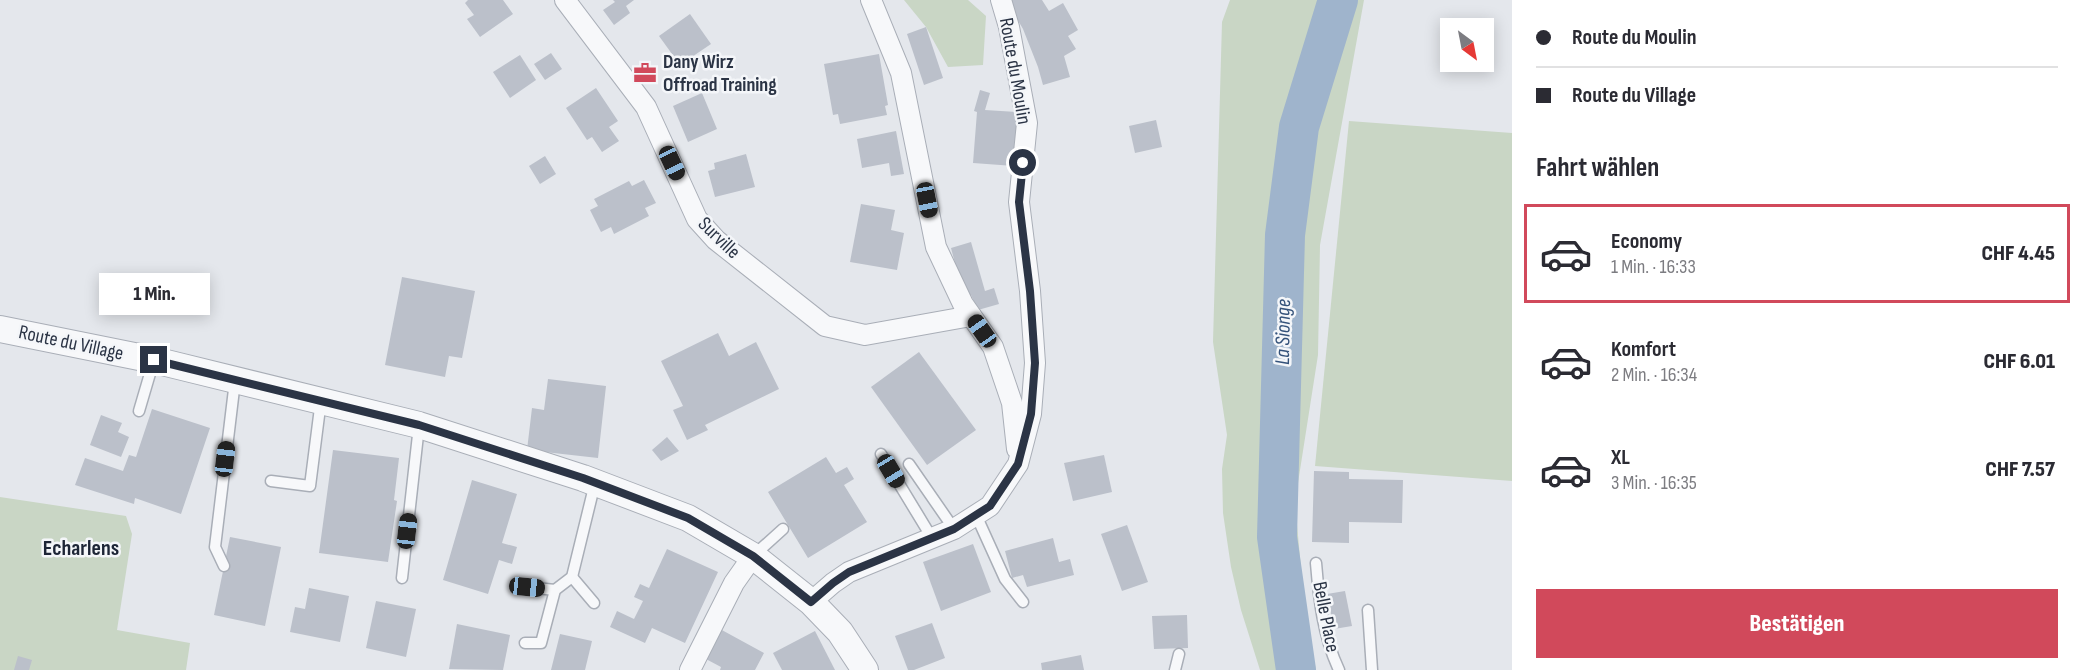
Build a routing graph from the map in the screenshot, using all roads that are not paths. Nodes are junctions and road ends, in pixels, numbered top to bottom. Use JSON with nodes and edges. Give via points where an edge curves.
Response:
{"nodes":[{"id":1,"x":565,"y":0,"type":"edge"},
{"id":2,"x":871,"y":0,"type":"edge"},
{"id":3,"x":1001,"y":0,"type":"edge"},
{"id":4,"x":971,"y":316,"type":"junction"},
{"id":5,"x":0,"y":328,"type":"edge"},
{"id":6,"x":154,"y":360,"type":"junction"},
{"id":7,"x":236,"y":380,"type":"junction"},
{"id":8,"x":321,"y":400,"type":"junction"},
{"id":9,"x":139,"y":411,"type":"dead end"},
{"id":10,"x":419,"y":425,"type":"junction"},
{"id":11,"x":881,"y":454,"type":"dead end"},
{"id":12,"x":909,"y":464,"type":"dead end"},
{"id":13,"x":1018,"y":464,"type":"junction"},
{"id":14,"x":271,"y":481,"type":"dead end"},
{"id":15,"x":595,"y":482,"type":"junction"},
{"id":16,"x":976,"y":515,"type":"junction"},
{"id":17,"x":783,"y":529,"type":"dead end"},
{"id":18,"x":954,"y":529,"type":"junction"},
{"id":19,"x":932,"y":538,"type":"junction"},
{"id":20,"x":753,"y":556,"type":"junction"},
{"id":21,"x":1316,"y":563,"type":"dead end"},
{"id":22,"x":224,"y":566,"type":"dead end"},
{"id":23,"x":572,"y":577,"type":"junction"},
{"id":24,"x":402,"y":578,"type":"dead end"},
{"id":25,"x":527,"y":587,"type":"dead end"},
{"id":26,"x":555,"y":590,"type":"junction"},
{"id":27,"x":811,"y":602,"type":"junction"},
{"id":28,"x":1023,"y":602,"type":"dead end"},
{"id":29,"x":594,"y":603,"type":"dead end"},
{"id":30,"x":1368,"y":610,"type":"dead end"},
{"id":31,"x":525,"y":643,"type":"dead end"},
{"id":32,"x":1179,"y":654,"type":"dead end"},
{"id":33,"x":690,"y":670,"type":"edge"},
{"id":34,"x":864,"y":670,"type":"edge"},
{"id":35,"x":1174,"y":670,"type":"edge"},
{"id":36,"x":1339,"y":670,"type":"edge"},
{"id":37,"x":1372,"y":670,"type":"edge"}],
"edges":[{"from":1,"to":4,"type":"street","name":"Surville","via":[[646,107],[697,219],[716,240],[825,326],[865,334]]},
{"from":2,"to":4,"type":"street","via":[[902,73],[936,247]]},
{"from":3,"to":13,"type":"street","name":"Route du Moulin","via":[[1027,123],[1019,202],[1035,363],[1031,414]]},
{"from":4,"to":13,"type":"street","via":[[993,347],[1012,403]]},
{"from":5,"to":6,"type":"street","name":"Route du Village"},
{"from":6,"to":7,"type":"street","name":"Route du Village"},
{"from":6,"to":9,"type":"lane"},
{"from":7,"to":8,"type":"street","name":"Route du Village"},
{"from":7,"to":22,"type":"lane","via":[[215,548]]},
{"from":8,"to":10,"type":"street","name":"Route du Village"},
{"from":8,"to":14,"type":"lane","via":[[310,486]]},
{"from":10,"to":15,"type":"street","name":"Route du Village"},
{"from":10,"to":24,"type":"lane"},
{"from":11,"to":19,"type":"lane"},
{"from":12,"to":18,"type":"lane"},
{"from":13,"to":16,"type":"street","via":[[990,506]]},
{"from":15,"to":20,"type":"street","name":"Route du Village","via":[[688,518]]},
{"from":15,"to":23,"type":"lane"},
{"from":16,"to":18,"type":"street"},
{"from":16,"to":28,"type":"lane","via":[[1005,579]]},
{"from":17,"to":20,"type":"lane"},
{"from":18,"to":19,"type":"street"},
{"from":19,"to":27,"type":"street","via":[[849,572]]},
{"from":20,"to":27,"type":"street","name":"Route du Village"},
{"from":20,"to":33,"type":"street","via":[[734,583]]},
{"from":21,"to":36,"type":"lane","name":"Belle Place","via":[[1322,620]]},
{"from":23,"to":26,"type":"lane"},
{"from":23,"to":29,"type":"lane"},
{"from":25,"to":26,"type":"lane"},
{"from":26,"to":31,"type":"lane","via":[[541,643]]},
{"from":27,"to":34,"type":"street","name":"Route du Village","via":[[840,632]]},
{"from":30,"to":37,"type":"lane"},
{"from":32,"to":35,"type":"lane"}]}
